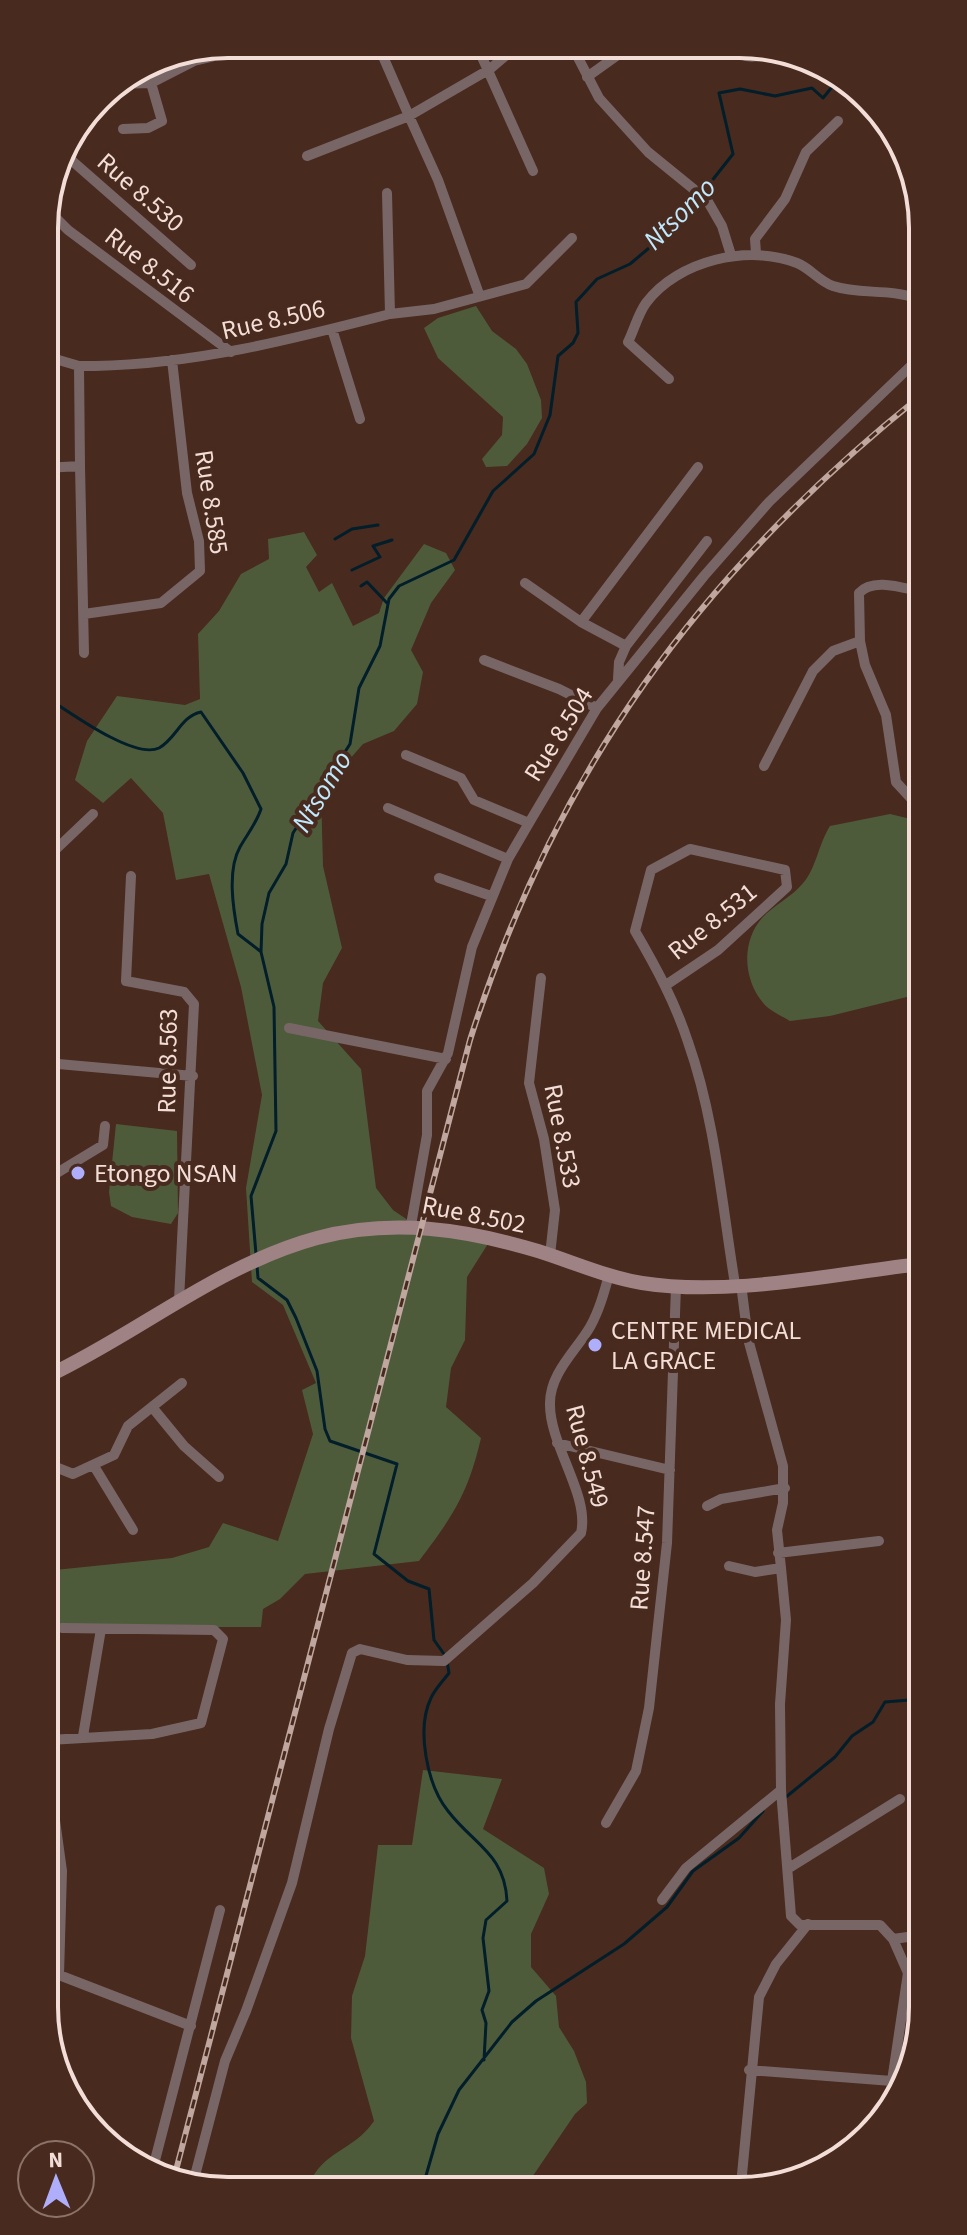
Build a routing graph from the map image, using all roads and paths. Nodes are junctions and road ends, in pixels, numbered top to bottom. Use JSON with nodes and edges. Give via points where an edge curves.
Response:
{"nodes":[{"id":1,"x":384,"y":58,"type":"edge"},
{"id":2,"x":484,"y":58,"type":"edge"},
{"id":3,"x":503,"y":58,"type":"edge"},
{"id":4,"x":578,"y":58,"type":"edge"},
{"id":5,"x":614,"y":58,"type":"edge"},
{"id":6,"x":193,"y":62,"type":"edge"},
{"id":7,"x":490,"y":69,"type":"junction"},
{"id":8,"x":587,"y":77,"type":"junction"},
{"id":9,"x":140,"y":83,"type":"edge"},
{"id":10,"x":151,"y":83,"type":"junction"},
{"id":11,"x":409,"y":116,"type":"junction"},
{"id":12,"x":838,"y":121,"type":"dead end"},
{"id":13,"x":123,"y":129,"type":"dead end"},
{"id":14,"x":307,"y":156,"type":"dead end"},
{"id":15,"x":72,"y":161,"type":"edge"},
{"id":16,"x":533,"y":171,"type":"dead end"},
{"id":17,"x":387,"y":193,"type":"dead end"},
{"id":18,"x":58,"y":220,"type":"edge"},
{"id":19,"x":572,"y":238,"type":"dead end"},
{"id":20,"x":756,"y":253,"type":"junction"},
{"id":21,"x":731,"y":255,"type":"junction"},
{"id":22,"x":191,"y":265,"type":"dead end"},
{"id":23,"x":479,"y":294,"type":"junction"},
{"id":24,"x":909,"y":297,"type":"edge"},
{"id":25,"x":390,"y":314,"type":"junction"},
{"id":26,"x":332,"y":329,"type":"junction"},
{"id":27,"x":231,"y":352,"type":"junction"},
{"id":28,"x":58,"y":360,"type":"edge"},
{"id":29,"x":172,"y":360,"type":"junction"},
{"id":30,"x":79,"y":366,"type":"junction"},
{"id":31,"x":909,"y":368,"type":"edge"},
{"id":32,"x":669,"y":379,"type":"dead end"},
{"id":33,"x":360,"y":419,"type":"dead end"},
{"id":34,"x":80,"y":466,"type":"junction"},
{"id":35,"x":58,"y":467,"type":"edge"},
{"id":36,"x":698,"y":467,"type":"dead end"},
{"id":37,"x":707,"y":541,"type":"dead end"},
{"id":38,"x":525,"y":583,"type":"dead end"},
{"id":39,"x":909,"y":589,"type":"edge"},
{"id":40,"x":84,"y":614,"type":"junction"},
{"id":41,"x":581,"y":622,"type":"junction"},
{"id":42,"x":860,"y":641,"type":"junction"},
{"id":43,"x":626,"y":646,"type":"junction"},
{"id":44,"x":84,"y":653,"type":"dead end"},
{"id":45,"x":484,"y":660,"type":"dead end"},
{"id":46,"x":618,"y":681,"type":"junction"},
{"id":47,"x":597,"y":708,"type":"junction"},
{"id":48,"x":406,"y":755,"type":"dead end"},
{"id":49,"x":764,"y":766,"type":"dead end"},
{"id":50,"x":909,"y":796,"type":"edge"},
{"id":51,"x":388,"y":808,"type":"dead end"},
{"id":52,"x":93,"y":814,"type":"dead end"},
{"id":53,"x":529,"y":823,"type":"junction"},
{"id":54,"x":58,"y":847,"type":"edge"},
{"id":55,"x":508,"y":859,"type":"junction"},
{"id":56,"x":131,"y":876,"type":"dead end"},
{"id":57,"x":439,"y":878,"type":"dead end"},
{"id":58,"x":491,"y":896,"type":"junction"},
{"id":59,"x":541,"y":978,"type":"dead end"},
{"id":60,"x":666,"y":985,"type":"junction"},
{"id":61,"x":289,"y":1028,"type":"dead end"},
{"id":62,"x":446,"y":1059,"type":"junction"},
{"id":63,"x":58,"y":1064,"type":"edge"},
{"id":64,"x":193,"y":1076,"type":"junction"},
{"id":65,"x":105,"y":1126,"type":"dead end"},
{"id":66,"x":58,"y":1172,"type":"edge"},
{"id":67,"x":411,"y":1225,"type":"junction"},
{"id":68,"x":550,"y":1255,"type":"junction"},
{"id":69,"x":909,"y":1266,"type":"edge"},
{"id":70,"x":609,"y":1275,"type":"junction"},
{"id":71,"x":738,"y":1284,"type":"junction"},
{"id":72,"x":676,"y":1286,"type":"junction"},
{"id":73,"x":179,"y":1300,"type":"junction"},
{"id":74,"x":58,"y":1371,"type":"edge"},
{"id":75,"x":182,"y":1383,"type":"dead end"},
{"id":76,"x":152,"y":1407,"type":"junction"},
{"id":77,"x":557,"y":1443,"type":"junction"},
{"id":78,"x":94,"y":1466,"type":"junction"},
{"id":79,"x":58,"y":1469,"type":"edge"},
{"id":80,"x":670,"y":1470,"type":"junction"},
{"id":81,"x":219,"y":1477,"type":"dead end"},
{"id":82,"x":785,"y":1488,"type":"junction"},
{"id":83,"x":707,"y":1506,"type":"dead end"},
{"id":84,"x":133,"y":1530,"type":"dead end"},
{"id":85,"x":879,"y":1541,"type":"dead end"},
{"id":86,"x":778,"y":1553,"type":"junction"},
{"id":87,"x":729,"y":1566,"type":"dead end"},
{"id":88,"x":781,"y":1568,"type":"junction"},
{"id":89,"x":62,"y":1628,"type":"dead end"},
{"id":90,"x":101,"y":1629,"type":"junction"},
{"id":91,"x":83,"y":1736,"type":"junction"},
{"id":92,"x":58,"y":1739,"type":"edge"},
{"id":93,"x":781,"y":1790,"type":"junction"},
{"id":94,"x":900,"y":1799,"type":"dead end"},
{"id":95,"x":606,"y":1823,"type":"dead end"},
{"id":96,"x":58,"y":1842,"type":"edge"},
{"id":97,"x":789,"y":1868,"type":"junction"},
{"id":98,"x":662,"y":1900,"type":"dead end"},
{"id":99,"x":220,"y":1910,"type":"dead end"},
{"id":100,"x":808,"y":1924,"type":"junction"},
{"id":101,"x":909,"y":1937,"type":"edge"},
{"id":102,"x":893,"y":1939,"type":"junction"},
{"id":103,"x":909,"y":1985,"type":"edge"},
{"id":104,"x":906,"y":1986,"type":"junction"},
{"id":105,"x":191,"y":2026,"type":"junction"},
{"id":106,"x":749,"y":2070,"type":"junction"},
{"id":107,"x":892,"y":2080,"type":"edge"},
{"id":108,"x":892,"y":2081,"type":"edge"},
{"id":109,"x":155,"y":2160,"type":"edge"},
{"id":110,"x":195,"y":2174,"type":"edge"},
{"id":111,"x":742,"y":2177,"type":"edge"}],
"edges":[{"from":1,"to":11,"type":"street"},
{"from":2,"to":7,"type":"street"},
{"from":3,"to":7,"type":"street"},
{"from":4,"to":8,"type":"street"},
{"from":5,"to":8,"type":"street"},
{"from":6,"to":10,"type":"street"},
{"from":7,"to":11,"type":"street"},
{"from":7,"to":16,"type":"street"},
{"from":8,"to":21,"type":"street","via":[[632,136],[707,200]]},
{"from":9,"to":10,"type":"street"},
{"from":10,"to":13,"type":"street","via":[[162,121],[148,128]]},
{"from":11,"to":14,"type":"street"},
{"from":11,"to":23,"type":"street"},
{"from":12,"to":20,"type":"street","via":[[806,152],[785,199],[755,239]]},
{"from":15,"to":22,"type":"street","name":"Rue 8.530"},
{"from":17,"to":25,"type":"street"},
{"from":18,"to":27,"type":"street","name":"Rue 8.516"},
{"from":19,"to":23,"type":"street","name":"Rue 8.506","via":[[526,284]]},
{"from":20,"to":21,"type":"street"},
{"from":20,"to":24,"type":"street","via":[[800,264],[830,285]]},
{"from":21,"to":32,"type":"street","via":[[663,287],[646,304],[628,342]]},
{"from":23,"to":25,"type":"street","name":"Rue 8.506","via":[[434,309]]},
{"from":25,"to":26,"type":"street","name":"Rue 8.506"},
{"from":26,"to":27,"type":"street","name":"Rue 8.506"},
{"from":26,"to":33,"type":"street"},
{"from":27,"to":29,"type":"street","name":"Rue 8.506"},
{"from":28,"to":30,"type":"street","name":"Rue 8.506"},
{"from":29,"to":30,"type":"street","name":"Rue 8.506"},
{"from":29,"to":40,"type":"street","name":"Rue 8.585","via":[[200,571],[161,603]]},
{"from":30,"to":34,"type":"street"},
{"from":31,"to":46,"type":"street","name":"Rue 8.504","via":[[769,502]]},
{"from":34,"to":35,"type":"street"},
{"from":34,"to":40,"type":"street"},
{"from":36,"to":41,"type":"street"},
{"from":37,"to":43,"type":"street"},
{"from":38,"to":41,"type":"street"},
{"from":39,"to":42,"type":"street","via":[[874,584],[859,593]]},
{"from":40,"to":44,"type":"street"},
{"from":41,"to":43,"type":"street"},
{"from":42,"to":49,"type":"street","via":[[833,651],[813,671]]},
{"from":42,"to":50,"type":"street","via":[[883,701],[896,782]]},
{"from":43,"to":46,"type":"street"},
{"from":45,"to":47,"type":"street"},
{"from":46,"to":47,"type":"street","name":"Rue 8.504"},
{"from":47,"to":53,"type":"street","name":"Rue 8.504"},
{"from":48,"to":53,"type":"street","via":[[461,778],[474,800]]},
{"from":51,"to":55,"type":"street"},
{"from":52,"to":54,"type":"street"},
{"from":53,"to":55,"type":"street","name":"Rue 8.504"},
{"from":55,"to":58,"type":"street","name":"Rue 8.504"},
{"from":56,"to":64,"type":"street","name":"Rue 8.563","via":[[126,981],[190,997]]},
{"from":57,"to":58,"type":"street"},
{"from":58,"to":62,"type":"street","name":"Rue 8.504","via":[[472,947]]},
{"from":59,"to":68,"type":"street","name":"Rue 8.533","via":[[529,1083],[555,1210]]},
{"from":60,"to":60,"type":"street","name":"Rue 8.531","via":[[718,950],[787,887],[785,870],[690,849],[651,870],[635,931]]},
{"from":60,"to":71,"type":"street","name":"Rue 8.531","via":[[689,1044],[708,1121]]},
{"from":61,"to":62,"type":"street"},
{"from":62,"to":67,"type":"street","name":"Rue 8.504","via":[[427,1091],[427,1135]]},
{"from":63,"to":64,"type":"street"},
{"from":64,"to":73,"type":"street","name":"Rue 8.563"},
{"from":65,"to":66,"type":"street","via":[[103,1145]]},
{"from":67,"to":68,"type":"main road","name":"Rue 8.502"},
{"from":67,"to":73,"type":"main road","name":"Rue 8.502","via":[[318,1238],[248,1262]]},
{"from":68,"to":70,"type":"main road","name":"Rue 8.502"},
{"from":69,"to":71,"type":"main road","name":"Rue 8.502"},
{"from":70,"to":72,"type":"main road","name":"Rue 8.502"},
{"from":70,"to":77,"type":"street","name":"Rue 8.549","via":[[590,1327],[555,1380],[550,1410]]},
{"from":71,"to":72,"type":"main road","name":"Rue 8.502"},
{"from":71,"to":82,"type":"street","name":"Rue 8.531"},
{"from":72,"to":80,"type":"street","name":"Rue 8.547"},
{"from":73,"to":74,"type":"main road","name":"Rue 8.502"},
{"from":75,"to":76,"type":"street"},
{"from":76,"to":78,"type":"street","via":[[128,1426],[114,1455]]},
{"from":76,"to":81,"type":"street"},
{"from":77,"to":80,"type":"street"},
{"from":77,"to":110,"type":"street","name":"Rue 8.549","via":[[583,1514],[581,1533],[455,1655],[435,1663],[360,1649],[352,1653],[292,1883],[225,2061]]},
{"from":78,"to":79,"type":"street","via":[[73,1474]]},
{"from":78,"to":84,"type":"street"},
{"from":80,"to":95,"type":"street","name":"Rue 8.547","via":[[649,1708],[636,1771]]},
{"from":82,"to":83,"type":"street"},
{"from":82,"to":86,"type":"street"},
{"from":85,"to":86,"type":"street"},
{"from":86,"to":88,"type":"street"},
{"from":87,"to":88,"type":"street","via":[[755,1572]]},
{"from":88,"to":93,"type":"street","via":[[786,1620]]},
{"from":89,"to":90,"type":"street"},
{"from":90,"to":91,"type":"street"},
{"from":90,"to":91,"type":"street","via":[[214,1630],[223,1639],[201,1723],[152,1734]]},
{"from":91,"to":92,"type":"street"},
{"from":93,"to":97,"type":"street"},
{"from":93,"to":98,"type":"street","via":[[686,1868]]},
{"from":94,"to":97,"type":"street"},
{"from":96,"to":105,"type":"street","via":[[59,1975]]},
{"from":97,"to":100,"type":"street","via":[[791,1916],[800,1925]]},
{"from":99,"to":105,"type":"street"},
{"from":100,"to":102,"type":"street","via":[[880,1925]]},
{"from":100,"to":106,"type":"street","via":[[776,1964],[759,1997]]},
{"from":101,"to":102,"type":"street"},
{"from":102,"to":104,"type":"street","via":[[908,1973]]},
{"from":103,"to":104,"type":"street"},
{"from":104,"to":107,"type":"street"},
{"from":105,"to":109,"type":"street"},
{"from":106,"to":108,"type":"street"},
{"from":106,"to":111,"type":"street"}]}
